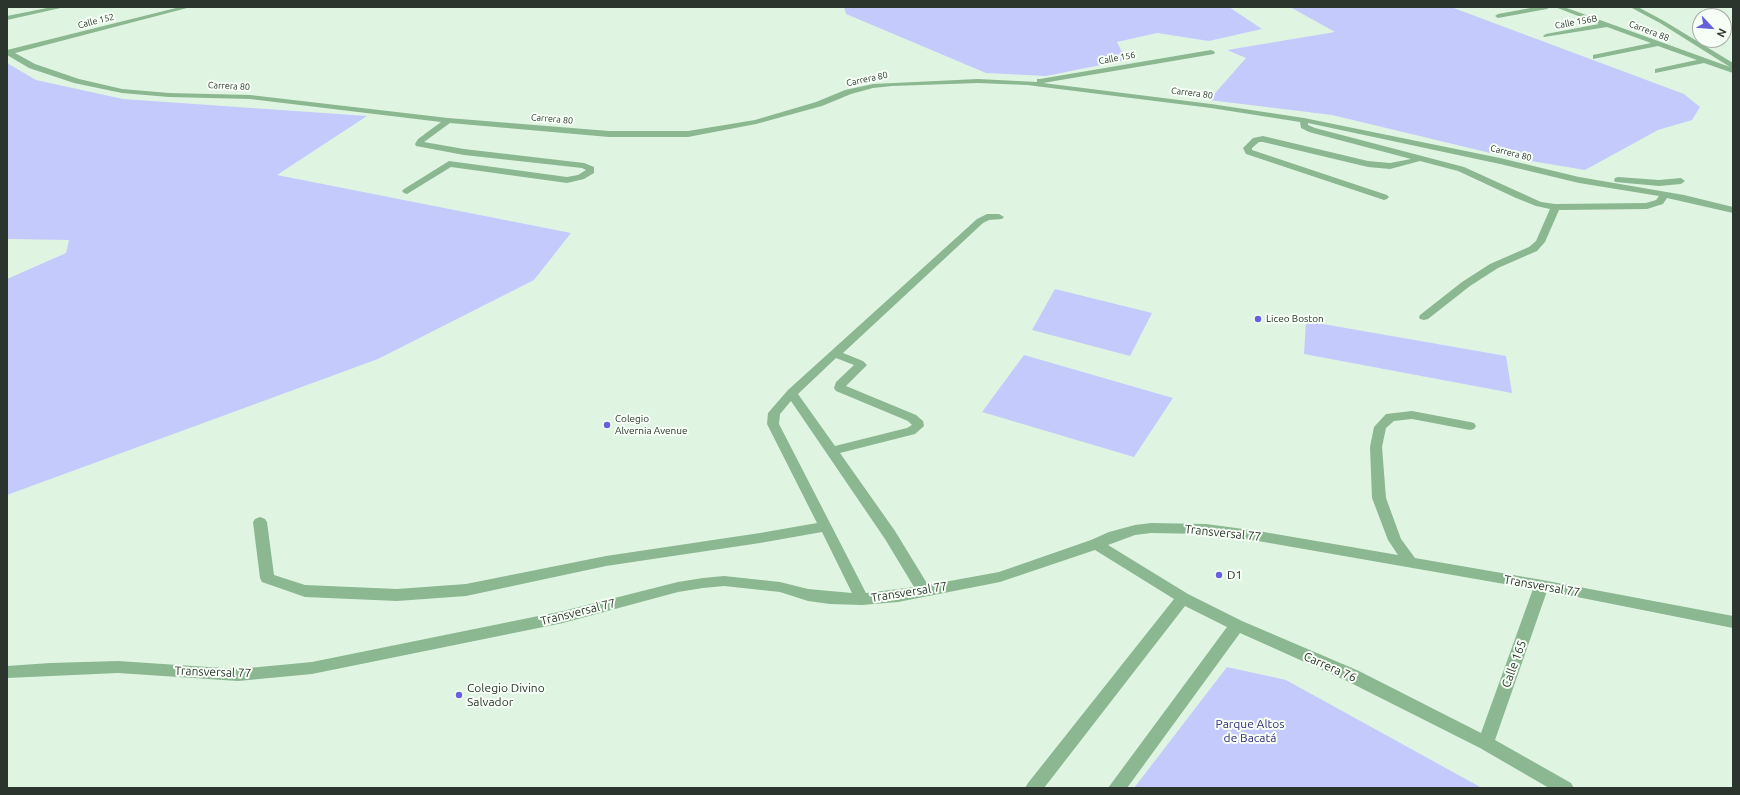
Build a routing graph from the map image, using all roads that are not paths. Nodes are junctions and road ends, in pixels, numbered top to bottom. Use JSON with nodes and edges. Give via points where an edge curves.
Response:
{"nodes":[{"id":1,"x":62,"y":7,"type":"edge"},
{"id":2,"x":188,"y":7,"type":"edge"},
{"id":3,"x":1547,"y":7,"type":"edge"},
{"id":4,"x":1558,"y":7,"type":"edge"},
{"id":5,"x":1633,"y":7,"type":"edge"},
{"id":6,"x":1498,"y":16,"type":"dead end"},
{"id":7,"x":7,"y":18,"type":"edge"},
{"id":8,"x":1609,"y":25,"type":"junction"},
{"id":9,"x":1546,"y":36,"type":"dead end"},
{"id":10,"x":1657,"y":44,"type":"junction"},
{"id":11,"x":8,"y":52,"type":"edge"},
{"id":12,"x":1211,"y":52,"type":"dead end"},
{"id":13,"x":1596,"y":57,"type":"dead end"},
{"id":14,"x":1705,"y":61,"type":"junction"},
{"id":15,"x":1733,"y":66,"type":"edge"},
{"id":16,"x":1658,"y":71,"type":"dead end"},
{"id":17,"x":1733,"y":71,"type":"edge"},
{"id":18,"x":1027,"y":83,"type":"junction"},
{"id":19,"x":448,"y":120,"type":"junction"},
{"id":20,"x":1304,"y":120,"type":"junction"},
{"id":21,"x":1422,"y":158,"type":"junction"},
{"id":22,"x":1579,"y":180,"type":"junction"},
{"id":23,"x":1681,"y":181,"type":"dead end"},
{"id":24,"x":407,"y":191,"type":"dead end"},
{"id":25,"x":1664,"y":195,"type":"junction"},
{"id":26,"x":1384,"y":197,"type":"dead end"},
{"id":27,"x":1555,"y":207,"type":"junction"},
{"id":28,"x":1733,"y":210,"type":"edge"},
{"id":29,"x":999,"y":217,"type":"dead end"},
{"id":30,"x":1424,"y":317,"type":"dead end"},
{"id":31,"x":835,"y":354,"type":"junction"},
{"id":32,"x":792,"y":394,"type":"junction"},
{"id":33,"x":1470,"y":426,"type":"dead end"},
{"id":34,"x":832,"y":451,"type":"junction"},
{"id":35,"x":260,"y":522,"type":"dead end"},
{"id":36,"x":826,"y":526,"type":"junction"},
{"id":37,"x":1096,"y":544,"type":"junction"},
{"id":38,"x":1411,"y":563,"type":"junction"},
{"id":39,"x":1542,"y":585,"type":"junction"},
{"id":40,"x":924,"y":591,"type":"junction"},
{"id":41,"x":1183,"y":598,"type":"junction"},
{"id":42,"x":862,"y":599,"type":"junction"},
{"id":43,"x":1733,"y":622,"type":"edge"},
{"id":44,"x":1237,"y":625,"type":"junction"},
{"id":45,"x":7,"y":672,"type":"edge"},
{"id":46,"x":1486,"y":743,"type":"junction"},
{"id":47,"x":1035,"y":788,"type":"edge"},
{"id":48,"x":1117,"y":788,"type":"edge"},
{"id":49,"x":1565,"y":788,"type":"edge"}],
"edges":[{"from":1,"to":7,"type":"street"},
{"from":2,"to":11,"type":"street","name":"Calle 152"},
{"from":3,"to":6,"type":"street"},
{"from":4,"to":8,"type":"street","name":"Carrera 88"},
{"from":5,"to":15,"type":"street"},
{"from":8,"to":9,"type":"street","name":"Calle 156B"},
{"from":8,"to":10,"type":"street","name":"Carrera 88"},
{"from":10,"to":13,"type":"street"},
{"from":10,"to":14,"type":"street","name":"Carrera 88"},
{"from":11,"to":19,"type":"street","name":"Carrera 80","via":[[32,66],[77,81],[122,91],[250,97]]},
{"from":12,"to":18,"type":"street","name":"Calle 156"},
{"from":14,"to":16,"type":"street"},
{"from":14,"to":17,"type":"street","name":"Carrera 88"},
{"from":18,"to":19,"type":"street","name":"Carrera 80","via":[[978,81],[873,86],[756,122],[688,134],[609,134]]},
{"from":18,"to":20,"type":"street","name":"Carrera 80"},
{"from":19,"to":24,"type":"street","via":[[419,144],[584,166],[591,169],[590,173],[566,184],[449,164]]},
{"from":20,"to":21,"type":"street","via":[[1304,126],[1312,130]]},
{"from":20,"to":22,"type":"street","name":"Carrera 80","via":[[1500,160]]},
{"from":21,"to":26,"type":"street","via":[[1390,166],[1368,164],[1263,139],[1256,140],[1247,148],[1253,154]]},
{"from":21,"to":27,"type":"street","via":[[1461,169],[1519,196]]},
{"from":22,"to":23,"type":"street","via":[[1659,183]]},
{"from":22,"to":25,"type":"street","name":"Carrera 80"},
{"from":25,"to":27,"type":"street","via":[[1660,202],[1647,206]]},
{"from":25,"to":28,"type":"street","name":"Carrera 80"},
{"from":27,"to":30,"type":"street","via":[[1540,242],[1533,249],[1494,266]]},
{"from":29,"to":31,"type":"street","via":[[986,217],[980,221]]},
{"from":31,"to":32,"type":"street"},
{"from":31,"to":34,"type":"street","via":[[861,366],[840,385],[840,388],[912,418],[917,421],[918,426],[911,431]]},
{"from":32,"to":34,"type":"street"},
{"from":32,"to":36,"type":"street","via":[[774,413],[773,424]]},
{"from":33,"to":38,"type":"street","via":[[1412,415],[1390,417],[1380,427],[1376,447],[1379,498],[1395,540]]},
{"from":34,"to":40,"type":"street","via":[[890,534]]},
{"from":35,"to":36,"type":"street","via":[[268,578],[305,591],[398,595],[466,590],[606,561]]},
{"from":36,"to":42,"type":"street"},
{"from":37,"to":38,"type":"street","name":"Transversal 77","via":[[1134,530],[1199,529],[1258,536]]},
{"from":37,"to":40,"type":"street","name":"Transversal 77","via":[[1000,577]]},
{"from":37,"to":41,"type":"street","name":"Carrera 76"},
{"from":38,"to":39,"type":"street","name":"Transversal 77"},
{"from":39,"to":43,"type":"street","name":"Transversal 77"},
{"from":39,"to":46,"type":"street","name":"Calle 165"},
{"from":40,"to":42,"type":"street","name":"Transversal 77"},
{"from":41,"to":44,"type":"street","name":"Carrera 76"},
{"from":41,"to":47,"type":"street"},
{"from":42,"to":45,"type":"street","name":"Transversal 77","via":[[808,595],[780,587],[710,582],[678,587],[564,617],[312,668],[238,675],[118,667],[50,668]]},
{"from":44,"to":46,"type":"street","name":"Carrera 76","via":[[1353,676]]},
{"from":44,"to":48,"type":"street"},
{"from":46,"to":49,"type":"street","name":"Carrera 76"}]}
